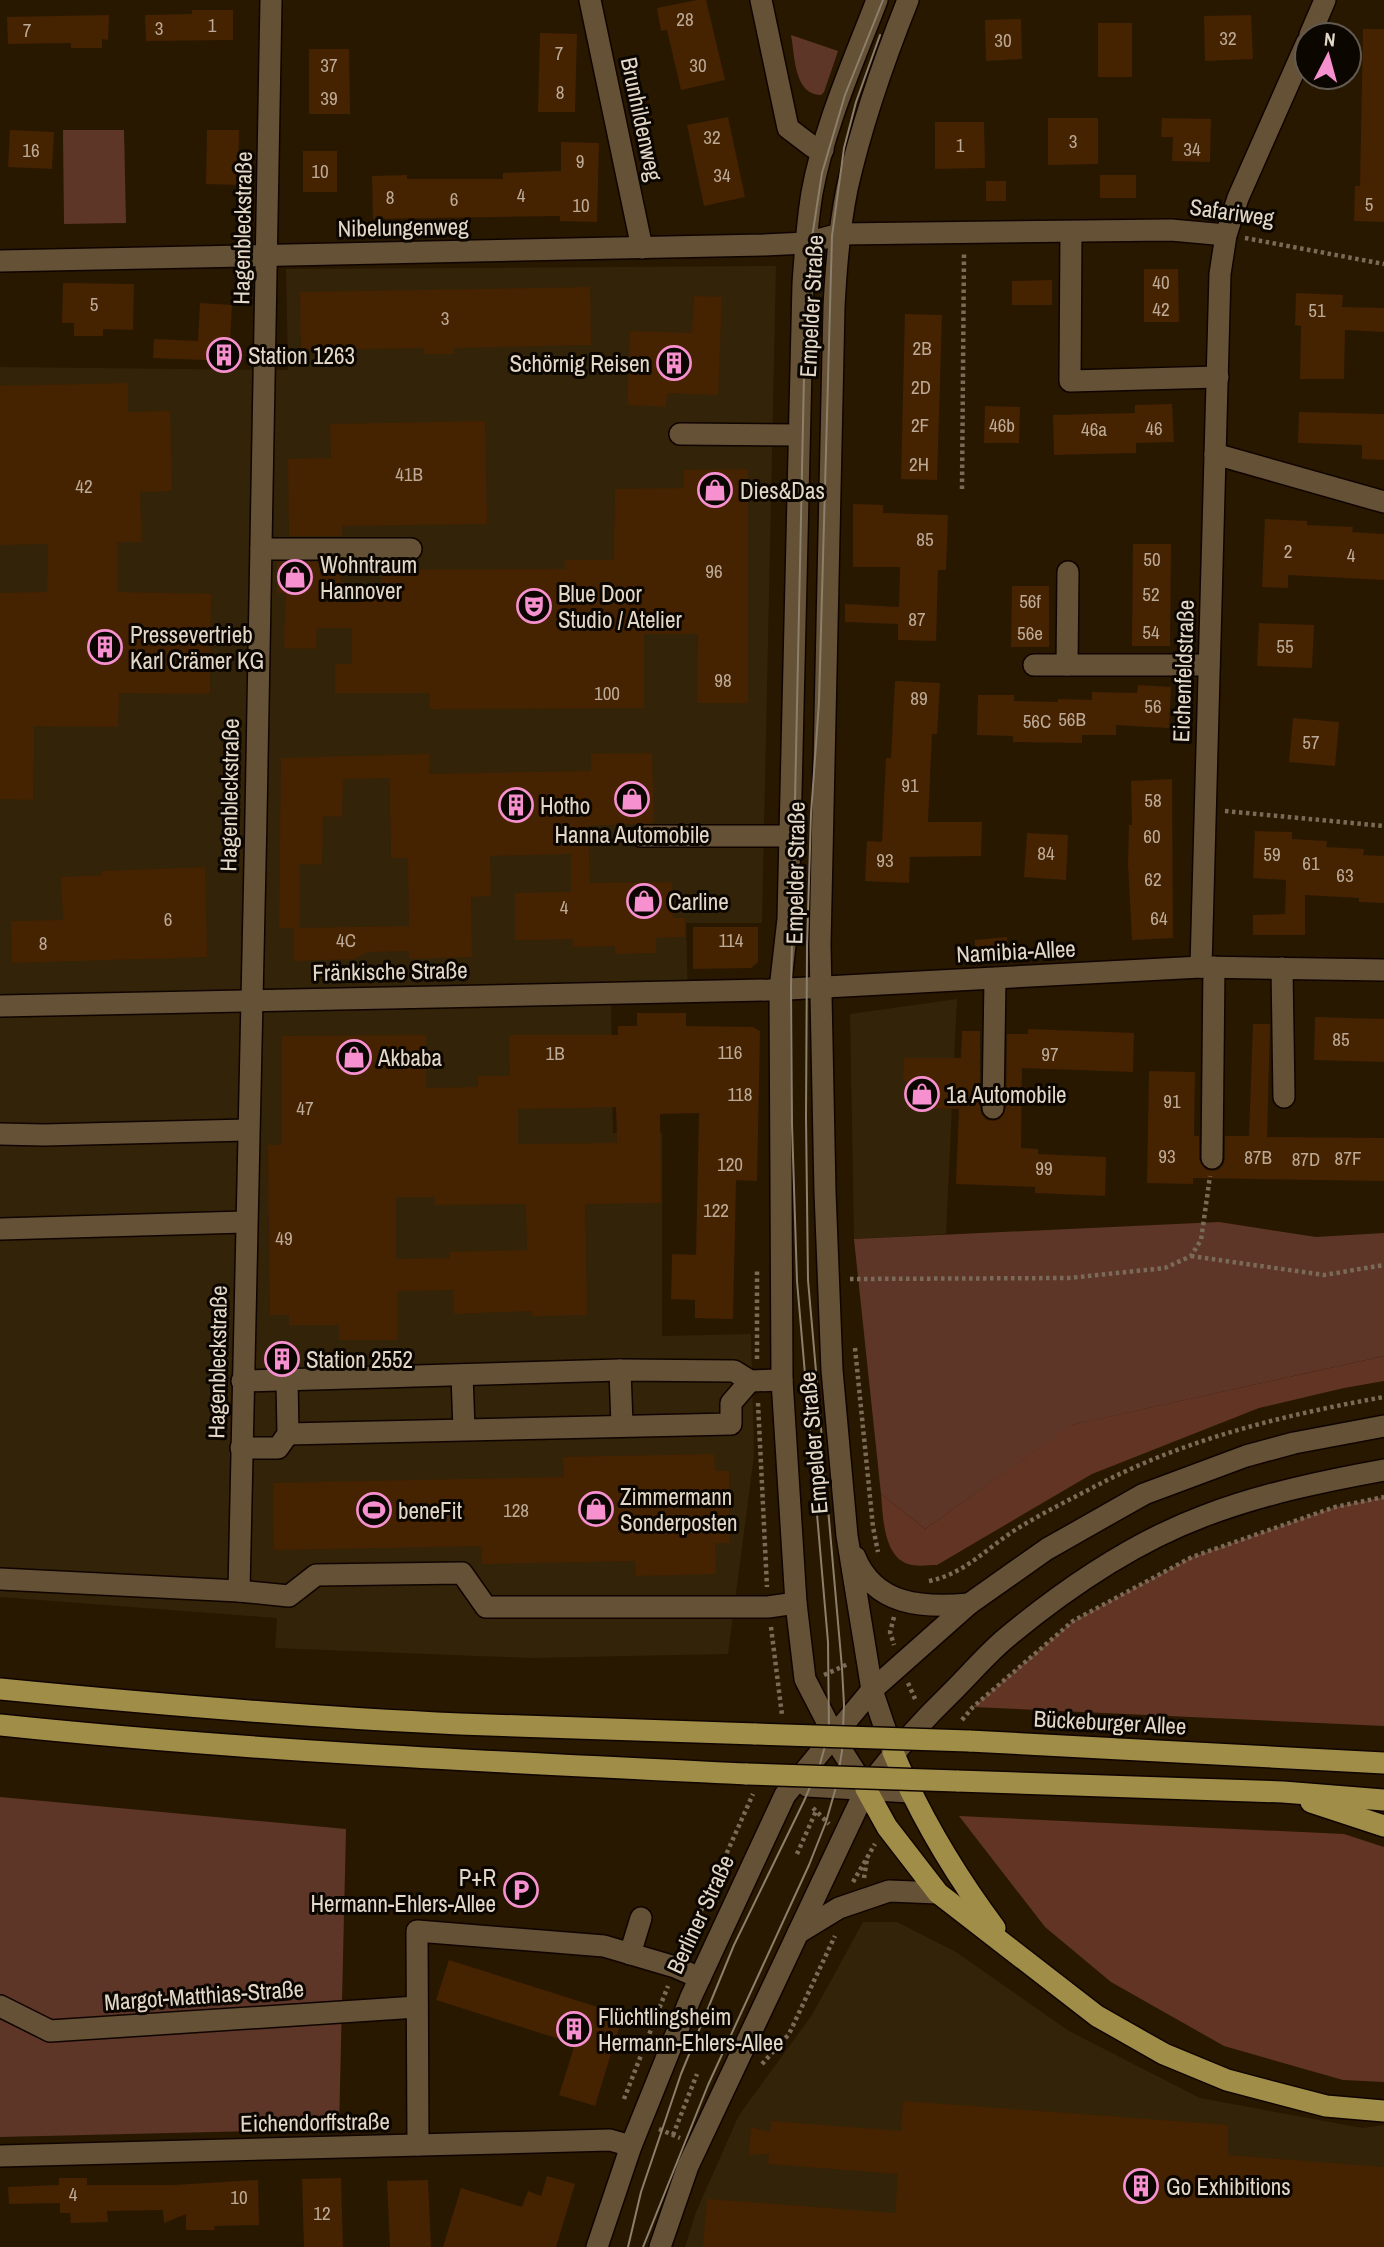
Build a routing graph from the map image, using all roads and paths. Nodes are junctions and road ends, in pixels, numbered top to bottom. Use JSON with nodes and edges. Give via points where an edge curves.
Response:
{"nodes":[{"id":1,"x":271,"y":0,"type":"edge"},
{"id":2,"x":590,"y":0,"type":"edge"},
{"id":3,"x":761,"y":0,"type":"edge"},
{"id":4,"x":877,"y":0,"type":"edge"},
{"id":5,"x":908,"y":0,"type":"edge"},
{"id":6,"x":1325,"y":0,"type":"edge"},
{"id":7,"x":1316,"y":21,"type":"edge"},
{"id":8,"x":1293,"y":74,"type":"edge"},
{"id":9,"x":823,"y":150,"type":"junction"},
{"id":10,"x":1071,"y":232,"type":"junction"},
{"id":11,"x":964,"y":233,"type":"junction"},
{"id":12,"x":840,"y":234,"type":"junction"},
{"id":13,"x":1226,"y":235,"type":"junction"},
{"id":14,"x":806,"y":243,"type":"junction"},
{"id":15,"x":642,"y":248,"type":"junction"},
{"id":16,"x":268,"y":255,"type":"junction"},
{"id":17,"x":0,"y":261,"type":"edge"},
{"id":18,"x":1384,"y":264,"type":"edge"},
{"id":19,"x":1218,"y":377,"type":"junction"},
{"id":20,"x":680,"y":434,"type":"dead end"},
{"id":21,"x":799,"y":435,"type":"junction"},
{"id":22,"x":1215,"y":454,"type":"junction"},
{"id":23,"x":962,"y":489,"type":"dead end"},
{"id":24,"x":1384,"y":502,"type":"edge"},
{"id":25,"x":411,"y":549,"type":"dead end"},
{"id":26,"x":261,"y":550,"type":"junction"},
{"id":27,"x":1068,"y":572,"type":"dead end"},
{"id":28,"x":1034,"y":665,"type":"dead end"},
{"id":29,"x":1068,"y":665,"type":"junction"},
{"id":30,"x":1209,"y":665,"type":"junction"},
{"id":31,"x":1205,"y":809,"type":"junction"},
{"id":32,"x":1384,"y":826,"type":"edge"},
{"id":33,"x":641,"y":836,"type":"dead end"},
{"id":34,"x":789,"y":836,"type":"junction"},
{"id":35,"x":1208,"y":967,"type":"junction"},
{"id":36,"x":1282,"y":968,"type":"junction"},
{"id":37,"x":1384,"y":970,"type":"edge"},
{"id":38,"x":995,"y":979,"type":"junction"},
{"id":39,"x":820,"y":988,"type":"junction"},
{"id":40,"x":780,"y":989,"type":"junction"},
{"id":41,"x":250,"y":1001,"type":"junction"},
{"id":42,"x":0,"y":1006,"type":"edge"},
{"id":43,"x":1284,"y":1097,"type":"dead end"},
{"id":44,"x":993,"y":1108,"type":"dead end"},
{"id":45,"x":247,"y":1130,"type":"junction"},
{"id":46,"x":0,"y":1134,"type":"edge"},
{"id":47,"x":1212,"y":1158,"type":"joint"},
{"id":48,"x":246,"y":1222,"type":"junction"},
{"id":49,"x":0,"y":1229,"type":"edge"},
{"id":50,"x":1191,"y":1256,"type":"junction"},
{"id":51,"x":1384,"y":1265,"type":"edge"},
{"id":52,"x":850,"y":1268,"type":"dead end"},
{"id":53,"x":850,"y":1279,"type":"junction"},
{"id":54,"x":851,"y":1293,"type":"dead end"},
{"id":55,"x":855,"y":1346,"type":"dead end"},
{"id":56,"x":621,"y":1370,"type":"junction"},
{"id":57,"x":462,"y":1375,"type":"junction"},
{"id":58,"x":287,"y":1380,"type":"junction"},
{"id":59,"x":782,"y":1380,"type":"junction"},
{"id":60,"x":242,"y":1381,"type":"junction"},
{"id":61,"x":750,"y":1381,"type":"junction"},
{"id":62,"x":621,"y":1425,"type":"junction"},
{"id":63,"x":1384,"y":1426,"type":"edge"},
{"id":64,"x":464,"y":1429,"type":"junction"},
{"id":65,"x":288,"y":1434,"type":"junction"},
{"id":66,"x":241,"y":1448,"type":"junction"},
{"id":67,"x":1384,"y":1470,"type":"edge"},
{"id":68,"x":1384,"y":1497,"type":"edge"},
{"id":69,"x":847,"y":1536,"type":"junction"},
{"id":70,"x":879,"y":1556,"type":"dead end"},
{"id":71,"x":0,"y":1578,"type":"edge"},
{"id":72,"x":239,"y":1591,"type":"junction"},
{"id":73,"x":796,"y":1603,"type":"junction"},
{"id":74,"x":969,"y":1604,"type":"junction"},
{"id":75,"x":865,"y":1653,"type":"junction"},
{"id":76,"x":900,"y":1664,"type":"junction"},
{"id":77,"x":805,"y":1679,"type":"junction"},
{"id":78,"x":0,"y":1689,"type":"edge"},
{"id":79,"x":872,"y":1690,"type":"junction"},
{"id":80,"x":973,"y":1707,"type":"dead end"},
{"id":81,"x":923,"y":1719,"type":"junction"},
{"id":82,"x":0,"y":1725,"type":"edge"},
{"id":83,"x":833,"y":1735,"type":"junction"},
{"id":84,"x":893,"y":1752,"type":"junction"},
{"id":85,"x":1384,"y":1754,"type":"edge"},
{"id":86,"x":1304,"y":1758,"type":"junction"},
{"id":87,"x":1384,"y":1763,"type":"edge"},
{"id":88,"x":788,"y":1789,"type":"junction"},
{"id":89,"x":866,"y":1790,"type":"junction"},
{"id":90,"x":910,"y":1792,"type":"junction"},
{"id":91,"x":1283,"y":1792,"type":"junction"},
{"id":92,"x":1384,"y":1800,"type":"edge"},
{"id":93,"x":816,"y":1811,"type":"junction"},
{"id":94,"x":1384,"y":1826,"type":"edge"},
{"id":95,"x":844,"y":1836,"type":"junction"},
{"id":96,"x":797,"y":1854,"type":"dead end"},
{"id":97,"x":938,"y":1893,"type":"junction"},
{"id":98,"x":869,"y":1896,"type":"junction"},
{"id":99,"x":641,"y":1919,"type":"dead end"},
{"id":100,"x":838,"y":1930,"type":"dead end"},
{"id":101,"x":796,"y":1934,"type":"junction"},
{"id":102,"x":1013,"y":1952,"type":"junction"},
{"id":103,"x":630,"y":1954,"type":"junction"},
{"id":104,"x":700,"y":1978,"type":"junction"},
{"id":105,"x":0,"y":2006,"type":"edge"},
{"id":106,"x":417,"y":2007,"type":"junction"},
{"id":107,"x":697,"y":2074,"type":"dead end"},
{"id":108,"x":753,"y":2074,"type":"dead end"},
{"id":109,"x":1384,"y":2110,"type":"edge"},
{"id":110,"x":641,"y":2121,"type":"junction"},
{"id":111,"x":673,"y":2135,"type":"junction"},
{"id":112,"x":418,"y":2145,"type":"junction"},
{"id":113,"x":698,"y":2145,"type":"junction"},
{"id":114,"x":631,"y":2146,"type":"junction"},
{"id":115,"x":0,"y":2156,"type":"edge"},
{"id":116,"x":597,"y":2247,"type":"edge"},
{"id":117,"x":660,"y":2247,"type":"edge"}],
"edges":[{"from":1,"to":16,"type":"street","name":"Hagenbleckstraße"},
{"from":2,"to":15,"type":"street","name":"Brunhildenweg"},
{"from":3,"to":9,"type":"street","via":[[788,128]]},
{"from":4,"to":9,"type":"street","name":"Empelder Straße"},
{"from":5,"to":12,"type":"street","name":"Empelder Straße","via":[[860,144]]},
{"from":6,"to":7,"type":"street"},
{"from":8,"to":13,"type":"street","name":"Eichenfeldstraße"},
{"from":9,"to":14,"type":"street","name":"Empelder Straße"},
{"from":10,"to":11,"type":"street","name":"Safariweg"},
{"from":10,"to":13,"type":"street","name":"Safariweg","via":[[1171,230]]},
{"from":10,"to":19,"type":"street","via":[[1070,381]]},
{"from":11,"to":12,"type":"street","name":"Safariweg"},
{"from":11,"to":23,"type":"path"},
{"from":12,"to":14,"type":"street","name":"Safariweg"},
{"from":12,"to":39,"type":"street","name":"Empelder Straße","via":[[834,307]]},
{"from":13,"to":18,"type":"path","name":"Safariweg"},
{"from":13,"to":19,"type":"street","name":"Eichenfeldstraße","via":[[1220,274]]},
{"from":14,"to":15,"type":"street","name":"Nibelungenweg"},
{"from":14,"to":21,"type":"street","name":"Empelder Straße"},
{"from":15,"to":16,"type":"street","name":"Nibelungenweg"},
{"from":16,"to":17,"type":"street","name":"Nibelungenweg"},
{"from":16,"to":26,"type":"street","name":"Hagenbleckstraße"},
{"from":19,"to":22,"type":"street","name":"Eichenfeldstraße"},
{"from":20,"to":21,"type":"street"},
{"from":21,"to":34,"type":"street","name":"Empelder Straße"},
{"from":22,"to":24,"type":"street"},
{"from":22,"to":30,"type":"street","name":"Eichenfeldstraße"},
{"from":25,"to":26,"type":"street"},
{"from":26,"to":41,"type":"street","name":"Hagenbleckstraße"},
{"from":27,"to":29,"type":"street"},
{"from":28,"to":29,"type":"street"},
{"from":29,"to":30,"type":"street"},
{"from":30,"to":31,"type":"street","name":"Eichenfeldstraße"},
{"from":31,"to":32,"type":"path"},
{"from":31,"to":35,"type":"street","name":"Eichenfeldstraße"},
{"from":33,"to":34,"type":"street"},
{"from":34,"to":40,"type":"street","name":"Empelder Straße","via":[[788,919]]},
{"from":35,"to":36,"type":"street","name":"Namibia-Allee"},
{"from":35,"to":38,"type":"street","name":"Namibia-Allee"},
{"from":35,"to":47,"type":"street"},
{"from":36,"to":37,"type":"street","name":"Namibia-Allee"},
{"from":36,"to":43,"type":"street"},
{"from":38,"to":39,"type":"street","name":"Namibia-Allee"},
{"from":38,"to":44,"type":"street"},
{"from":39,"to":40,"type":"street","name":"Namibia-Allee"},
{"from":39,"to":69,"type":"street","name":"Empelder Straße","via":[[832,1370]]},
{"from":40,"to":41,"type":"street","name":"Fränkische Straße"},
{"from":40,"to":59,"type":"street","name":"Empelder Straße"},
{"from":41,"to":42,"type":"street","name":"Fränkische Straße"},
{"from":41,"to":45,"type":"street","name":"Hagenbleckstraße"},
{"from":45,"to":46,"type":"street"},
{"from":45,"to":48,"type":"street","name":"Hagenbleckstraße"},
{"from":47,"to":50,"type":"path","via":[[1203,1231]]},
{"from":48,"to":49,"type":"street"},
{"from":48,"to":60,"type":"street","name":"Hagenbleckstraße"},
{"from":50,"to":51,"type":"path","via":[[1324,1275]]},
{"from":50,"to":53,"type":"path","via":[[1165,1268],[1069,1278]]},
{"from":52,"to":53,"type":"path"},
{"from":53,"to":54,"type":"path"},
{"from":55,"to":70,"type":"path"},
{"from":56,"to":57,"type":"street"},
{"from":56,"to":61,"type":"street","via":[[734,1371]]},
{"from":56,"to":62,"type":"street"},
{"from":57,"to":58,"type":"street"},
{"from":57,"to":64,"type":"street"},
{"from":58,"to":60,"type":"street"},
{"from":58,"to":65,"type":"street"},
{"from":59,"to":61,"type":"street"},
{"from":59,"to":73,"type":"street","name":"Empelder Straße"},
{"from":60,"to":66,"type":"street","name":"Hagenbleckstraße"},
{"from":61,"to":62,"type":"street","via":[[731,1403],[731,1424]]},
{"from":62,"to":64,"type":"street"},
{"from":63,"to":74,"type":"street","name":"Berliner Straße","via":[[1246,1455],[1144,1494],[1047,1549]]},
{"from":64,"to":65,"type":"street"},
{"from":65,"to":66,"type":"street","via":[[278,1448]]},
{"from":66,"to":72,"type":"street","name":"Hagenbleckstraße"},
{"from":67,"to":81,"type":"street","via":[[1256,1498],[1145,1544],[1090,1576],[1004,1639]]},
{"from":68,"to":80,"type":"path","via":[[1335,1507],[1192,1557],[1073,1620]]},
{"from":69,"to":74,"type":"street","via":[[872,1584],[898,1600],[936,1607]]},
{"from":69,"to":75,"type":"street","name":"Empelder Straße"},
{"from":71,"to":72,"type":"street"},
{"from":72,"to":73,"type":"street","via":[[289,1596],[316,1575],[462,1573],[486,1607],[768,1607]]},
{"from":73,"to":77,"type":"street","name":"Empelder Straße"},
{"from":74,"to":76,"type":"street","name":"Berliner Straße"},
{"from":75,"to":76,"type":"path","via":[[890,1632]]},
{"from":75,"to":77,"type":"path","via":[[842,1668]]},
{"from":75,"to":79,"type":"street","name":"Empelder Straße"},
{"from":76,"to":79,"type":"street","name":"Berliner Straße"},
{"from":76,"to":81,"type":"path"},
{"from":77,"to":83,"type":"street","name":"Empelder Straße"},
{"from":78,"to":86,"type":"highway","name":"Bückeburger Allee","bridge":true,"via":[[460,1724],[969,1741]]},
{"from":79,"to":83,"type":"street","name":"Berliner Straße"},
{"from":79,"to":84,"type":"street","name":"Empelder Straße"},
{"from":81,"to":84,"type":"street"},
{"from":82,"to":91,"type":"highway","bridge":true,"via":[[302,1751],[747,1774]]},
{"from":83,"to":88,"type":"street","name":"Berliner Straße"},
{"from":83,"to":89,"type":"street"},
{"from":84,"to":89,"type":"street"},
{"from":84,"to":90,"type":"highway"},
{"from":85,"to":86,"type":"highway"},
{"from":86,"to":87,"type":"highway","name":"Bückeburger Allee"},
{"from":88,"to":89,"type":"street"},
{"from":88,"to":93,"type":"path"},
{"from":88,"to":104,"type":"street","name":"Berliner Straße"},
{"from":89,"to":90,"type":"street"},
{"from":89,"to":95,"type":"street"},
{"from":89,"to":97,"type":"highway","via":[[887,1827]]},
{"from":90,"to":102,"type":"highway","via":[[967,1890]]},
{"from":91,"to":92,"type":"highway"},
{"from":91,"to":94,"type":"highway"},
{"from":93,"to":95,"type":"path"},
{"from":93,"to":96,"type":"path"},
{"from":95,"to":98,"type":"path","via":[[867,1854],[863,1886]]},
{"from":95,"to":101,"type":"street"},
{"from":97,"to":98,"type":"street","via":[[889,1891]]},
{"from":97,"to":102,"type":"highway"},
{"from":98,"to":101,"type":"street","via":[[821,1917]]},
{"from":99,"to":103,"type":"street"},
{"from":100,"to":108,"type":"path","via":[[789,2034]]},
{"from":101,"to":113,"type":"street"},
{"from":102,"to":109,"type":"highway","via":[[1097,2016],[1164,2054],[1227,2080],[1313,2102]]},
{"from":103,"to":104,"type":"street"},
{"from":103,"to":106,"type":"street","via":[[604,1946],[417,1931]]},
{"from":104,"to":110,"type":"street","name":"Berliner Straße"},
{"from":105,"to":106,"type":"street","name":"Margot-Matthias-Straße","via":[[50,2031]]},
{"from":106,"to":112,"type":"street"},
{"from":107,"to":111,"type":"path"},
{"from":110,"to":111,"type":"path"},
{"from":110,"to":114,"type":"street","name":"Berliner Straße"},
{"from":111,"to":113,"type":"path"},
{"from":112,"to":114,"type":"street","name":"Eichendorffstraße","via":[[610,2140]]},
{"from":112,"to":115,"type":"street","name":"Eichendorffstraße"},
{"from":113,"to":117,"type":"street"},
{"from":114,"to":116,"type":"street","name":"Berliner Straße"}]}
